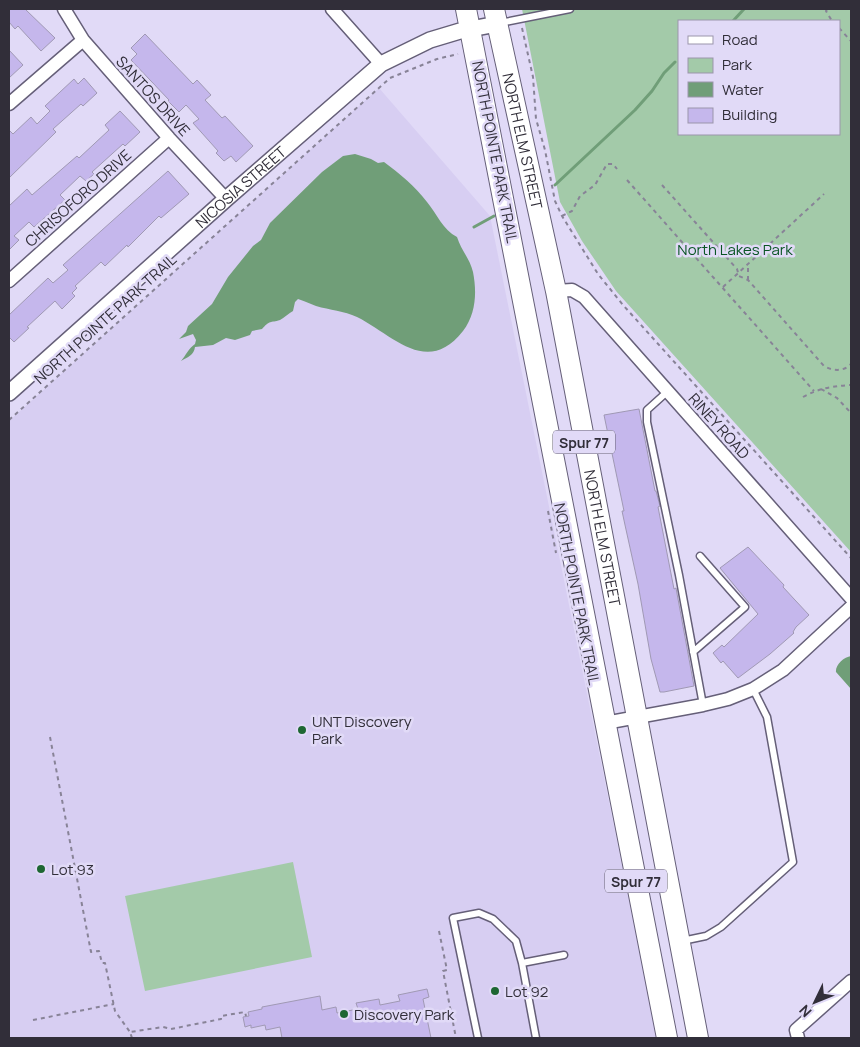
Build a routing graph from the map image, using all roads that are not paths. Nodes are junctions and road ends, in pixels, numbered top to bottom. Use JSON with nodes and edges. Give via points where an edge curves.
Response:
{"nodes":[{"id":1,"x":64,"y":9,"type":"edge"},
{"id":2,"x":332,"y":9,"type":"edge"},
{"id":3,"x":466,"y":9,"type":"edge"},
{"id":4,"x":570,"y":9,"type":"edge"},
{"id":5,"x":495,"y":16,"type":"edge"},
{"id":6,"x":470,"y":29,"type":"junction"},
{"id":7,"x":83,"y":40,"type":"junction"},
{"id":8,"x":381,"y":64,"type":"junction"},
{"id":9,"x":9,"y":104,"type":"edge"},
{"id":10,"x":169,"y":138,"type":"junction"},
{"id":11,"x":226,"y":199,"type":"junction"},
{"id":12,"x":9,"y":281,"type":"edge"},
{"id":13,"x":556,"y":291,"type":"junction"},
{"id":14,"x":667,"y":392,"type":"junction"},
{"id":15,"x":9,"y":393,"type":"edge"},
{"id":16,"x":700,"y":556,"type":"dead end"},
{"id":17,"x":851,"y":598,"type":"edge"},
{"id":18,"x":851,"y":607,"type":"edge"},
{"id":19,"x":693,"y":652,"type":"junction"},
{"id":20,"x":753,"y":689,"type":"junction"},
{"id":21,"x":703,"y":705,"type":"junction"},
{"id":22,"x":636,"y":718,"type":"junction"},
{"id":23,"x":605,"y":723,"type":"junction"},
{"id":24,"x":679,"y":942,"type":"junction"},
{"id":25,"x":564,"y":956,"type":"dead end"},
{"id":26,"x":522,"y":963,"type":"junction"},
{"id":27,"x":851,"y":981,"type":"edge"},
{"id":28,"x":797,"y":1034,"type":"edge"},
{"id":29,"x":478,"y":1038,"type":"edge"},
{"id":30,"x":536,"y":1038,"type":"edge"},
{"id":31,"x":668,"y":1038,"type":"edge"},
{"id":32,"x":698,"y":1038,"type":"edge"}],
"edges":[{"from":1,"to":7,"type":"street","name":"SANTOS DRIVE"},
{"from":2,"to":8,"type":"street"},
{"from":3,"to":6,"type":"main road","name":"NORTH ELM STREET","number":"Spur 77"},
{"from":4,"to":5,"type":"lane"},
{"from":5,"to":6,"type":"street","name":"NICOSIA STREET"},
{"from":5,"to":13,"type":"main road","name":"NORTH ELM STREET","number":"Spur 77"},
{"from":6,"to":8,"type":"street","name":"NICOSIA STREET","via":[[430,40]]},
{"from":6,"to":23,"type":"main road","name":"NORTH ELM STREET","number":"Spur 77"},
{"from":7,"to":9,"type":"street"},
{"from":7,"to":10,"type":"street","name":"SANTOS DRIVE"},
{"from":8,"to":11,"type":"street","name":"NICOSIA STREET"},
{"from":10,"to":11,"type":"street","name":"SANTOS DRIVE"},
{"from":10,"to":12,"type":"street","name":"CHRISOFORO DRIVE"},
{"from":11,"to":15,"type":"street","name":"NICOSIA STREET"},
{"from":13,"to":14,"type":"street","name":"RINEY ROAD","via":[[572,290],[584,297]]},
{"from":13,"to":22,"type":"main road","name":"NORTH ELM STREET","number":"Spur 77"},
{"from":14,"to":17,"type":"street","name":"RINEY ROAD"},
{"from":14,"to":19,"type":"lane","via":[[647,410],[647,415]]},
{"from":16,"to":19,"type":"lane","via":[[745,607]]},
{"from":18,"to":20,"type":"street","via":[[783,670]]},
{"from":19,"to":21,"type":"lane"},
{"from":20,"to":21,"type":"street"},
{"from":20,"to":24,"type":"lane","via":[[767,717],[792,862],[721,927],[706,936]]},
{"from":21,"to":22,"type":"street"},
{"from":22,"to":23,"type":"street"},
{"from":22,"to":24,"type":"main road","name":"NORTH ELM STREET","number":"Spur 77"},
{"from":23,"to":31,"type":"main road","name":"NORTH ELM STREET","number":"Spur 77"},
{"from":24,"to":32,"type":"main road","name":"NORTH ELM STREET","number":"Spur 77"},
{"from":25,"to":26,"type":"lane"},
{"from":26,"to":29,"type":"lane","via":[[516,941],[493,919],[479,912],[453,918]]},
{"from":26,"to":30,"type":"lane"},
{"from":27,"to":28,"type":"street"}]}
